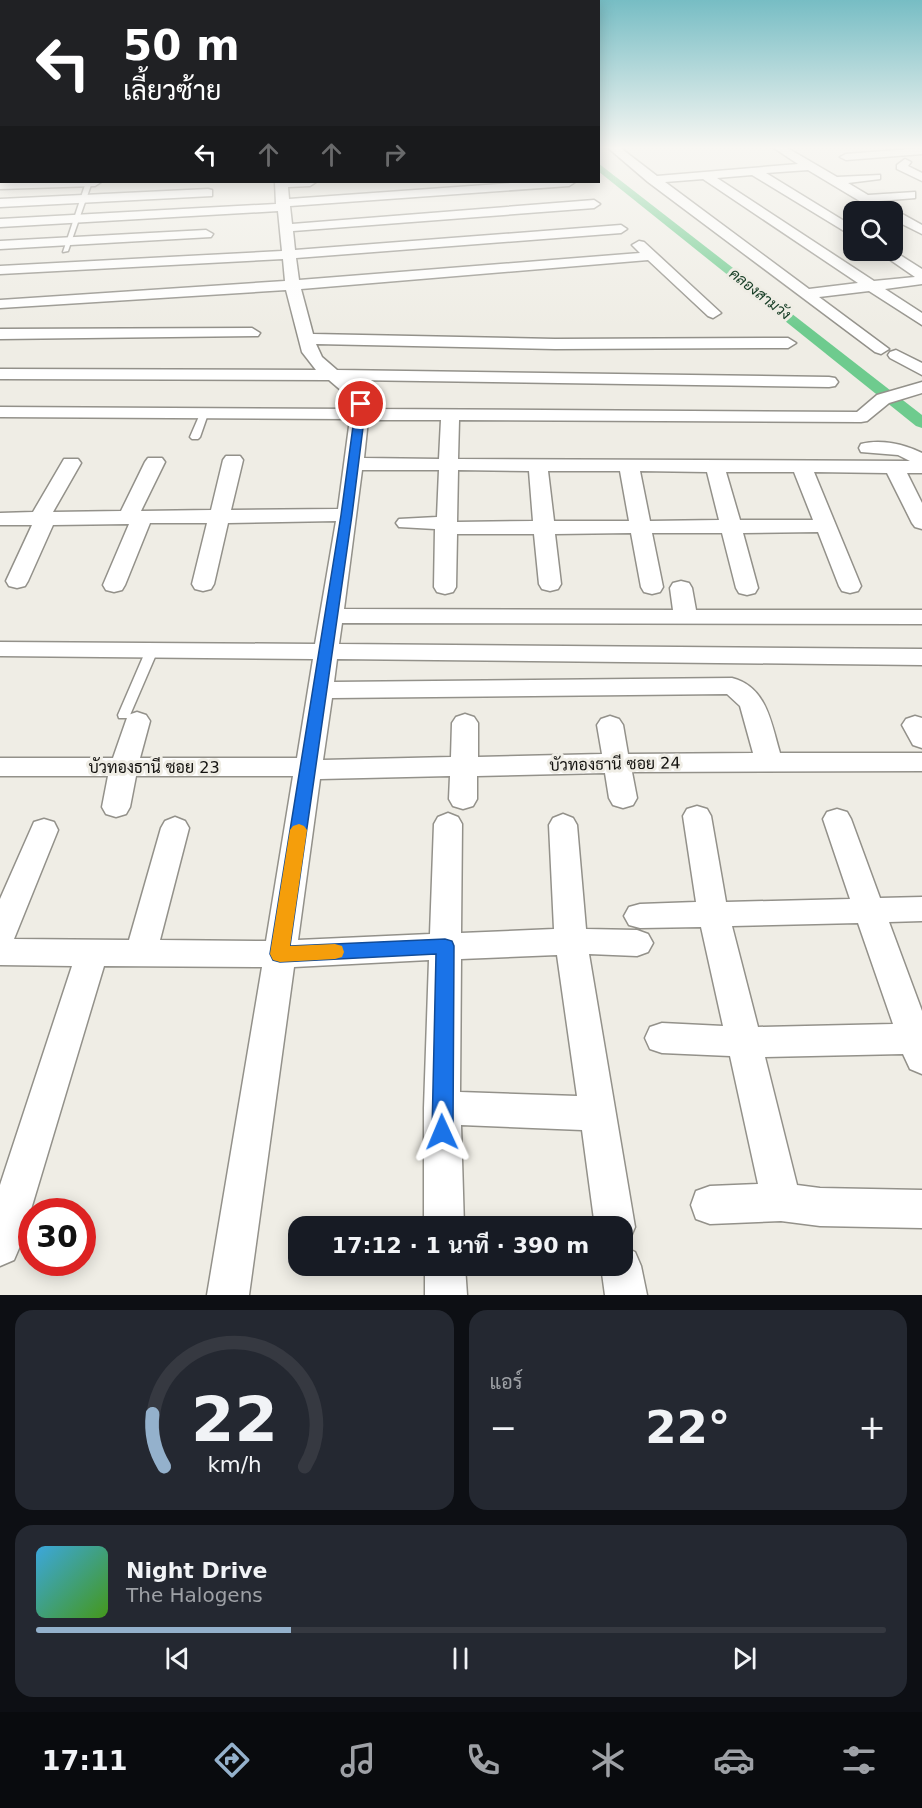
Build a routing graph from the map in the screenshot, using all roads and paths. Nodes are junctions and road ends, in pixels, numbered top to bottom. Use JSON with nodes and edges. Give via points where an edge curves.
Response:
{"nodes":[{"id":1,"x":82,"y":206,"type":"edge"},
{"id":2,"x":207,"y":206,"type":"edge"},
{"id":3,"x":245,"y":206,"type":"edge"},
{"id":4,"x":283,"y":206,"type":"edge"},
{"id":5,"x":597,"y":206,"type":"edge"},
{"id":6,"x":693,"y":206,"type":"edge"},
{"id":7,"x":752,"y":206,"type":"edge"},
{"id":8,"x":811,"y":206,"type":"edge"},
{"id":9,"x":207,"y":212,"type":"junction"},
{"id":10,"x":903,"y":215,"type":"edge"},
{"id":11,"x":922,"y":216,"type":"edge"},
{"id":12,"x":76,"y":219,"type":"junction"},
{"id":13,"x":903,"y":220,"type":"edge"},
{"id":14,"x":0,"y":223,"type":"edge"},
{"id":15,"x":843,"y":226,"type":"edge"},
{"id":16,"x":621,"y":229,"type":"junction"},
{"id":17,"x":922,"y":230,"type":"edge"},
{"id":18,"x":206,"y":234,"type":"junction"},
{"id":19,"x":0,"y":245,"type":"edge"},
{"id":20,"x":67,"y":246,"type":"junction"},
{"id":21,"x":288,"y":255,"type":"junction"},
{"id":22,"x":651,"y":256,"type":"junction"},
{"id":23,"x":900,"y":261,"type":"edge"},
{"id":24,"x":0,"y":270,"type":"edge"},
{"id":25,"x":203,"y":275,"type":"junction"},
{"id":26,"x":922,"y":275,"type":"edge"},
{"id":27,"x":922,"y":280,"type":"edge"},
{"id":28,"x":292,"y":285,"type":"junction"},
{"id":29,"x":870,"y":286,"type":"junction"},
{"id":30,"x":806,"y":294,"type":"junction"},
{"id":31,"x":0,"y":304,"type":"edge"},
{"id":32,"x":713,"y":313,"type":"dead end"},
{"id":33,"x":922,"y":320,"type":"edge"},
{"id":34,"x":252,"y":333,"type":"dead end"},
{"id":35,"x":0,"y":334,"type":"edge"},
{"id":36,"x":307,"y":339,"type":"junction"},
{"id":37,"x":788,"y":344,"type":"dead end"},
{"id":38,"x":743,"y":365,"type":"dead end"},
{"id":39,"x":922,"y":370,"type":"edge"},
{"id":40,"x":0,"y":374,"type":"edge"},
{"id":41,"x":333,"y":375,"type":"junction"},
{"id":42,"x":829,"y":382,"type":"dead end"},
{"id":43,"x":756,"y":387,"type":"junction"},
{"id":44,"x":922,"y":387,"type":"edge"},
{"id":45,"x":0,"y":412,"type":"edge"},
{"id":46,"x":204,"y":414,"type":"junction"},
{"id":47,"x":450,"y":414,"type":"junction"},
{"id":48,"x":359,"y":415,"type":"junction"},
{"id":49,"x":852,"y":417,"type":"junction"},
{"id":50,"x":195,"y":437,"type":"dead end"},
{"id":51,"x":868,"y":448,"type":"junction"},
{"id":52,"x":233,"y":460,"type":"dead end"},
{"id":53,"x":922,"y":460,"type":"edge"},
{"id":54,"x":155,"y":462,"type":"dead end"},
{"id":55,"x":71,"y":463,"type":"dead end"},
{"id":56,"x":353,"y":464,"type":"junction"},
{"id":57,"x":447,"y":465,"type":"junction"},
{"id":58,"x":538,"y":465,"type":"junction"},
{"id":59,"x":629,"y":466,"type":"junction"},
{"id":60,"x":715,"y":466,"type":"junction"},
{"id":61,"x":802,"y":467,"type":"junction"},
{"id":62,"x":886,"y":467,"type":"junction"},
{"id":63,"x":922,"y":467,"type":"edge"},
{"id":64,"x":347,"y":515,"type":"junction"},
{"id":65,"x":920,"y":516,"type":"edge"},
{"id":66,"x":135,"y":518,"type":"junction"},
{"id":67,"x":217,"y":518,"type":"junction"},
{"id":68,"x":0,"y":519,"type":"edge"},
{"id":69,"x":42,"y":519,"type":"junction"},
{"id":70,"x":406,"y":523,"type":"dead end"},
{"id":71,"x":446,"y":525,"type":"junction"},
{"id":72,"x":826,"y":526,"type":"junction"},
{"id":73,"x":544,"y":527,"type":"junction"},
{"id":74,"x":731,"y":527,"type":"junction"},
{"id":75,"x":641,"y":528,"type":"junction"},
{"id":76,"x":17,"y":581,"type":"dead end"},
{"id":77,"x":203,"y":584,"type":"dead end"},
{"id":78,"x":550,"y":584,"type":"dead end"},
{"id":79,"x":114,"y":585,"type":"dead end"},
{"id":80,"x":651,"y":586,"type":"dead end"},
{"id":81,"x":850,"y":586,"type":"dead end"},
{"id":82,"x":444,"y":587,"type":"dead end"},
{"id":83,"x":681,"y":588,"type":"dead end"},
{"id":84,"x":747,"y":588,"type":"dead end"},
{"id":85,"x":331,"y":616,"type":"junction"},
{"id":86,"x":685,"y":616,"type":"junction"},
{"id":87,"x":922,"y":617,"type":"edge"},
{"id":88,"x":0,"y":649,"type":"edge"},
{"id":89,"x":152,"y":650,"type":"junction"},
{"id":90,"x":326,"y":651,"type":"junction"},
{"id":91,"x":613,"y":655,"type":"junction"},
{"id":92,"x":922,"y":657,"type":"edge"},
{"id":93,"x":617,"y":687,"type":"junction"},
{"id":94,"x":320,"y":690,"type":"junction"},
{"id":95,"x":130,"y":718,"type":"joint"},
{"id":96,"x":465,"y":723,"type":"dead end"},
{"id":97,"x":610,"y":725,"type":"dead end"},
{"id":98,"x":769,"y":762,"type":"junction"},
{"id":99,"x":922,"y":762,"type":"edge"},
{"id":100,"x":618,"y":763,"type":"junction"},
{"id":101,"x":0,"y":767,"type":"edge"},
{"id":102,"x":124,"y":767,"type":"junction"},
{"id":103,"x":464,"y":767,"type":"junction"},
{"id":104,"x":308,"y":768,"type":"junction"},
{"id":105,"x":623,"y":798,"type":"dead end"},
{"id":106,"x":116,"y":807,"type":"dead end"},
{"id":107,"x":697,"y":816,"type":"dead end"},
{"id":108,"x":837,"y":819,"type":"dead end"},
{"id":109,"x":563,"y":825,"type":"dead end"},
{"id":110,"x":175,"y":828,"type":"dead end"},
{"id":111,"x":44,"y":830,"type":"dead end"},
{"id":112,"x":922,"y":909,"type":"edge"},
{"id":113,"x":870,"y":911,"type":"junction"},
{"id":114,"x":714,"y":913,"type":"junction"},
{"id":115,"x":0,"y":936,"type":"edge"},
{"id":116,"x":571,"y":940,"type":"junction"},
{"id":117,"x":445,"y":946,"type":"junction"},
{"id":118,"x":0,"y":952,"type":"edge"},
{"id":119,"x":92,"y":953,"type":"junction"},
{"id":120,"x":141,"y":953,"type":"junction"},
{"id":121,"x":280,"y":954,"type":"junction"},
{"id":122,"x":662,"y":1038,"type":"dead end"},
{"id":123,"x":746,"y":1042,"type":"junction"},
{"id":124,"x":919,"y":1048,"type":"edge"},
{"id":125,"x":442,"y":1108,"type":"junction"},
{"id":126,"x":598,"y":1114,"type":"junction"},
{"id":127,"x":781,"y":1202,"type":"junction"},
{"id":128,"x":710,"y":1205,"type":"dead end"},
{"id":129,"x":922,"y":1209,"type":"edge"},
{"id":130,"x":444,"y":1216,"type":"edge"},
{"id":131,"x":613,"y":1216,"type":"edge"},
{"id":132,"x":0,"y":1246,"type":"edge"},
{"id":133,"x":446,"y":1276,"type":"edge"},
{"id":134,"x":623,"y":1276,"type":"edge"},
{"id":135,"x":228,"y":1295,"type":"edge"},
{"id":136,"x":446,"y":1295,"type":"edge"},
{"id":137,"x":626,"y":1295,"type":"edge"}],
"edges":[{"from":1,"to":12,"type":"lane"},
{"from":2,"to":9,"type":"street"},
{"from":3,"to":9,"type":"street"},
{"from":4,"to":21,"type":"street"},
{"from":5,"to":16,"type":"street"},
{"from":6,"to":30,"type":"street"},
{"from":7,"to":29,"type":"street"},
{"from":8,"to":15,"type":"street"},
{"from":9,"to":12,"type":"street"},
{"from":9,"to":18,"type":"street"},
{"from":10,"to":11,"type":"street"},
{"from":12,"to":14,"type":"street"},
{"from":12,"to":20,"type":"lane"},
{"from":13,"to":17,"type":"street"},
{"from":16,"to":21,"type":"street"},
{"from":16,"to":22,"type":"street"},
{"from":18,"to":20,"type":"street"},
{"from":18,"to":25,"type":"street"},
{"from":19,"to":20,"type":"street"},
{"from":21,"to":25,"type":"street"},
{"from":21,"to":28,"type":"street"},
{"from":22,"to":28,"type":"street"},
{"from":22,"to":32,"type":"street"},
{"from":23,"to":26,"type":"street"},
{"from":24,"to":25,"type":"street"},
{"from":25,"to":28,"type":"street"},
{"from":25,"to":31,"type":"street"},
{"from":27,"to":29,"type":"street"},
{"from":28,"to":36,"type":"street"},
{"from":29,"to":30,"type":"street"},
{"from":29,"to":33,"type":"street"},
{"from":30,"to":39,"type":"street","via":[[888,352]]},
{"from":34,"to":35,"type":"street"},
{"from":36,"to":37,"type":"street"},
{"from":36,"to":41,"type":"street","via":[[316,362]]},
{"from":38,"to":43,"type":"street"},
{"from":40,"to":41,"type":"street"},
{"from":41,"to":43,"type":"street","via":[[564,378]]},
{"from":41,"to":48,"type":"street","via":[[353,388],[361,404]]},
{"from":42,"to":43,"type":"street"},
{"from":44,"to":49,"type":"street","via":[[883,399],[861,417]]},
{"from":45,"to":46,"type":"street"},
{"from":46,"to":48,"type":"street"},
{"from":46,"to":50,"type":"lane"},
{"from":47,"to":48,"type":"street"},
{"from":47,"to":49,"type":"street"},
{"from":47,"to":57,"type":"street"},
{"from":48,"to":56,"type":"street"},
{"from":49,"to":51,"type":"street"},
{"from":51,"to":53,"type":"street","via":[[902,450]]},
{"from":51,"to":62,"type":"street"},
{"from":52,"to":67,"type":"street"},
{"from":54,"to":66,"type":"street"},
{"from":55,"to":69,"type":"street"},
{"from":56,"to":57,"type":"street"},
{"from":56,"to":64,"type":"street"},
{"from":57,"to":58,"type":"street"},
{"from":57,"to":71,"type":"street"},
{"from":58,"to":59,"type":"street"},
{"from":58,"to":73,"type":"street"},
{"from":59,"to":60,"type":"street"},
{"from":59,"to":75,"type":"street"},
{"from":60,"to":61,"type":"street"},
{"from":60,"to":74,"type":"street"},
{"from":61,"to":62,"type":"street"},
{"from":61,"to":72,"type":"street"},
{"from":62,"to":63,"type":"street"},
{"from":62,"to":65,"type":"street"},
{"from":64,"to":67,"type":"street"},
{"from":64,"to":85,"type":"street"},
{"from":66,"to":67,"type":"street"},
{"from":66,"to":69,"type":"street"},
{"from":66,"to":79,"type":"street"},
{"from":67,"to":77,"type":"street"},
{"from":68,"to":69,"type":"street"},
{"from":69,"to":76,"type":"street"},
{"from":70,"to":71,"type":"street"},
{"from":71,"to":73,"type":"street"},
{"from":71,"to":82,"type":"street"},
{"from":72,"to":74,"type":"street"},
{"from":72,"to":81,"type":"street"},
{"from":73,"to":75,"type":"street"},
{"from":73,"to":78,"type":"street"},
{"from":74,"to":75,"type":"street"},
{"from":74,"to":84,"type":"street"},
{"from":75,"to":80,"type":"street"},
{"from":83,"to":86,"type":"street"},
{"from":85,"to":86,"type":"street"},
{"from":85,"to":90,"type":"street"},
{"from":86,"to":87,"type":"street"},
{"from":88,"to":89,"type":"street"},
{"from":89,"to":90,"type":"street"},
{"from":89,"to":95,"type":"lane"},
{"from":90,"to":91,"type":"street"},
{"from":90,"to":94,"type":"street"},
{"from":91,"to":92,"type":"street"},
{"from":91,"to":93,"type":"street"},
{"from":93,"to":94,"type":"street"},
{"from":93,"to":98,"type":"street","via":[[732,686],[746,695],[753,706]]},
{"from":94,"to":104,"type":"street"},
{"from":95,"to":102,"type":"street"},
{"from":96,"to":103,"type":"street"},
{"from":97,"to":100,"type":"street"},
{"from":98,"to":99,"type":"street","name":"บัวทองธานี ซอย 24"},
{"from":98,"to":100,"type":"street","name":"บัวทองธานี ซอย 24"},
{"from":100,"to":103,"type":"street","name":"บัวทองธานี ซอย 24"},
{"from":100,"to":105,"type":"street"},
{"from":101,"to":102,"type":"street","name":"บัวทองธานี ซอย 23"},
{"from":102,"to":104,"type":"street","name":"บัวทองธานี ซอย 23"},
{"from":102,"to":106,"type":"street"},
{"from":103,"to":104,"type":"street","name":"บัวทองธานี ซอย 24"},
{"from":103,"to":117,"type":"street","via":[[455,812]]},
{"from":104,"to":121,"type":"street"},
{"from":107,"to":114,"type":"street"},
{"from":108,"to":113,"type":"street"},
{"from":109,"to":116,"type":"street"},
{"from":110,"to":120,"type":"street"},
{"from":111,"to":115,"type":"street"},
{"from":112,"to":113,"type":"street"},
{"from":113,"to":114,"type":"street"},
{"from":113,"to":124,"type":"street"},
{"from":114,"to":116,"type":"street"},
{"from":114,"to":123,"type":"street"},
{"from":116,"to":117,"type":"street"},
{"from":116,"to":126,"type":"street"},
{"from":117,"to":121,"type":"street"},
{"from":117,"to":125,"type":"street"},
{"from":118,"to":119,"type":"street"},
{"from":119,"to":120,"type":"street"},
{"from":119,"to":132,"type":"street"},
{"from":120,"to":121,"type":"street"},
{"from":121,"to":135,"type":"street"},
{"from":122,"to":123,"type":"street"},
{"from":123,"to":124,"type":"street"},
{"from":123,"to":127,"type":"street"},
{"from":125,"to":126,"type":"street"},
{"from":125,"to":130,"type":"street"},
{"from":126,"to":131,"type":"street"},
{"from":127,"to":128,"type":"street"},
{"from":127,"to":129,"type":"street","via":[[820,1207]]},
{"from":133,"to":136,"type":"street"},
{"from":134,"to":137,"type":"street"}]}
